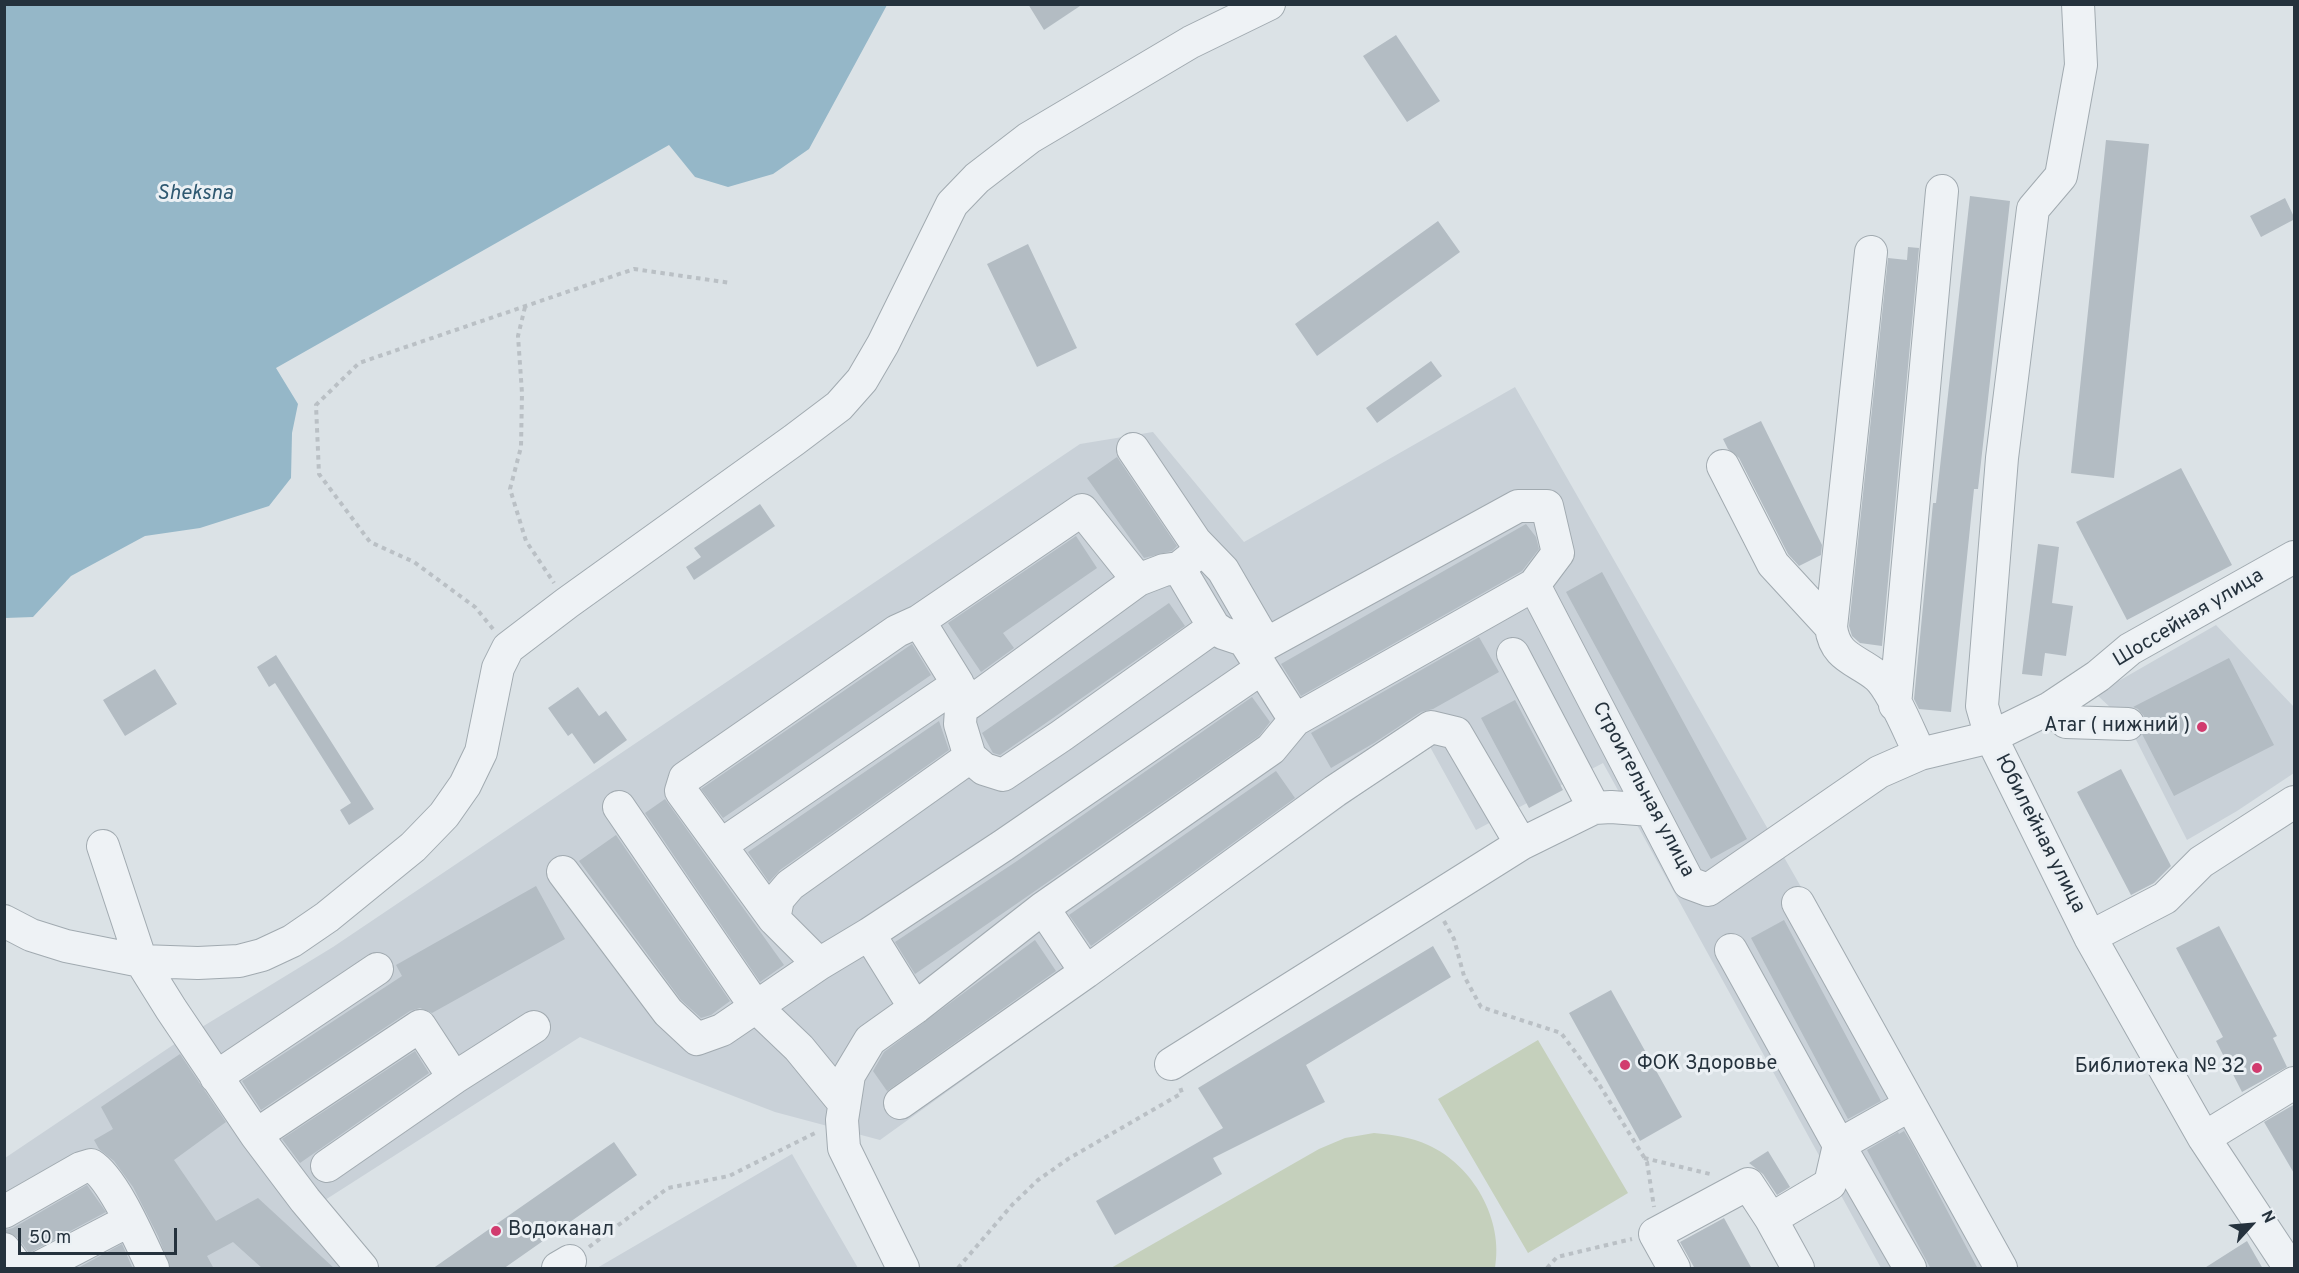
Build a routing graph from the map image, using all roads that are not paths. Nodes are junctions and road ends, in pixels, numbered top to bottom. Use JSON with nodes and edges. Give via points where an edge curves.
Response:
{"nodes":[{"id":1,"x":1269,"y":4,"type":"edge"},
{"id":2,"x":2078,"y":4,"type":"edge"},
{"id":3,"x":1942,"y":191,"type":"dead end"},
{"id":4,"x":1871,"y":252,"type":"dead end"},
{"id":5,"x":1133,"y":449,"type":"dead end"},
{"id":6,"x":1723,"y":466,"type":"dead end"},
{"id":7,"x":2295,"y":556,"type":"edge"},
{"id":8,"x":1191,"y":558,"type":"junction"},
{"id":9,"x":1138,"y":580,"type":"junction"},
{"id":10,"x":1534,"y":585,"type":"junction"},
{"id":11,"x":919,"y":621,"type":"junction"},
{"id":12,"x":1214,"y":627,"type":"junction"},
{"id":13,"x":1831,"y":627,"type":"junction"},
{"id":14,"x":1257,"y":651,"type":"junction"},
{"id":15,"x":1513,"y":654,"type":"dead end"},
{"id":16,"x":965,"y":693,"type":"junction"},
{"id":17,"x":1896,"y":705,"type":"junction"},
{"id":18,"x":2050,"y":708,"type":"junction"},
{"id":19,"x":1295,"y":720,"type":"junction"},
{"id":20,"x":2128,"y":724,"type":"dead end"},
{"id":21,"x":1991,"y":737,"type":"junction"},
{"id":22,"x":1920,"y":754,"type":"junction"},
{"id":23,"x":970,"y":757,"type":"junction"},
{"id":24,"x":2295,"y":802,"type":"edge"},
{"id":25,"x":619,"y":807,"type":"dead end"},
{"id":26,"x":1594,"y":808,"type":"junction"},
{"id":27,"x":1651,"y":810,"type":"junction"},
{"id":28,"x":1521,"y":843,"type":"junction"},
{"id":29,"x":721,"y":845,"type":"junction"},
{"id":30,"x":103,"y":846,"type":"dead end"},
{"id":31,"x":563,"y":872,"type":"dead end"},
{"id":32,"x":1798,"y":903,"type":"dead end"},
{"id":33,"x":1043,"y":909,"type":"junction"},
{"id":34,"x":774,"y":919,"type":"junction"},
{"id":35,"x":4,"y":921,"type":"edge"},
{"id":36,"x":870,"y":934,"type":"junction"},
{"id":37,"x":2090,"y":936,"type":"junction"},
{"id":38,"x":1731,"y":950,"type":"dead end"},
{"id":39,"x":141,"y":960,"type":"junction"},
{"id":40,"x":819,"y":964,"type":"junction"},
{"id":41,"x":377,"y":969,"type":"dead end"},
{"id":42,"x":1086,"y":972,"type":"junction"},
{"id":43,"x":755,"y":1006,"type":"junction"},
{"id":44,"x":915,"y":1008,"type":"junction"},
{"id":45,"x":534,"y":1027,"type":"dead end"},
{"id":46,"x":1171,"y":1064,"type":"road end"},
{"id":47,"x":216,"y":1077,"type":"junction"},
{"id":48,"x":454,"y":1078,"type":"junction"},
{"id":49,"x":2295,"y":1083,"type":"edge"},
{"id":50,"x":900,"y":1103,"type":"dead end"},
{"id":51,"x":1910,"y":1105,"type":"junction"},
{"id":52,"x":843,"y":1112,"type":"junction"},
{"id":53,"x":256,"y":1135,"type":"junction"},
{"id":54,"x":2204,"y":1138,"type":"junction"},
{"id":55,"x":1839,"y":1145,"type":"junction"},
{"id":56,"x":327,"y":1166,"type":"dead end"},
{"id":57,"x":4,"y":1212,"type":"edge"},
{"id":58,"x":1772,"y":1219,"type":"junction"},
{"id":59,"x":130,"y":1220,"type":"junction"},
{"id":60,"x":4,"y":1249,"type":"edge"},
{"id":61,"x":18,"y":1269,"type":"edge"},
{"id":62,"x":38,"y":1269,"type":"edge"},
{"id":63,"x":153,"y":1269,"type":"edge"},
{"id":64,"x":362,"y":1269,"type":"edge"},
{"id":65,"x":903,"y":1269,"type":"edge"},
{"id":66,"x":1674,"y":1269,"type":"edge"},
{"id":67,"x":1798,"y":1269,"type":"edge"},
{"id":68,"x":1910,"y":1269,"type":"edge"},
{"id":69,"x":2001,"y":1269,"type":"edge"},
{"id":70,"x":2290,"y":1269,"type":"edge"}],
"edges":[{"from":1,"to":39,"type":"street","via":[[1191,42],[1039,132],[977,178],[952,204],[883,344],[862,380],[839,406],[508,648],[498,668],[481,752],[444,815],[413,847],[327,917],[292,941],[262,955],[239,961],[198,963]]},
{"from":2,"to":21,"type":"street","via":[[2081,65],[2061,176],[2033,209],[2002,458],[1982,706]]},
{"from":3,"to":17,"type":"street"},
{"from":4,"to":13,"type":"street"},
{"from":5,"to":8,"type":"street","via":[[1195,541]]},
{"from":6,"to":13,"type":"street","via":[[1773,564]]},
{"from":7,"to":18,"type":"street","name":"Шоссейная улица","via":[[2130,649]]},
{"from":8,"to":9,"type":"street"},
{"from":8,"to":12,"type":"street"},
{"from":8,"to":14,"type":"street","via":[[1223,570]]},
{"from":9,"to":11,"type":"street","via":[[1082,510]]},
{"from":9,"to":16,"type":"street"},
{"from":10,"to":14,"type":"street","via":[[1558,553],[1547,506],[1518,506]]},
{"from":10,"to":19,"type":"street"},
{"from":10,"to":27,"type":"street","name":"Строительная улица"},
{"from":11,"to":16,"type":"street"},
{"from":11,"to":29,"type":"street","via":[[897,631],[685,778],[681,790]]},
{"from":12,"to":14,"type":"street"},
{"from":12,"to":23,"type":"street","via":[[1003,775],[984,770]]},
{"from":13,"to":17,"type":"street","via":[[1833,640],[1842,653],[1878,677]]},
{"from":14,"to":19,"type":"street"},
{"from":14,"to":36,"type":"street","via":[[1004,845]]},
{"from":15,"to":26,"type":"street"},
{"from":16,"to":23,"type":"street","via":[[960,724]]},
{"from":16,"to":29,"type":"street"},
{"from":17,"to":22,"type":"street"},
{"from":18,"to":20,"type":"street","via":[[2066,722]]},
{"from":18,"to":21,"type":"street","name":"Шоссейная улица"},
{"from":19,"to":33,"type":"street","via":[[1271,749]]},
{"from":21,"to":22,"type":"street","name":"Юбилейная улица"},
{"from":21,"to":37,"type":"street","name":"Юбилейная улица"},
{"from":22,"to":27,"type":"street","name":"Строительная улица","via":[[1879,772],[1708,890],[1689,883]]},
{"from":23,"to":34,"type":"street","via":[[790,885],[778,899]]},
{"from":24,"to":37,"type":"street","via":[[2201,862],[2164,898]]},
{"from":25,"to":43,"type":"street"},
{"from":26,"to":27,"type":"street"},
{"from":26,"to":28,"type":"street"},
{"from":28,"to":42,"type":"street","via":[[1456,733],[1431,727]]},
{"from":28,"to":46,"type":"street"},
{"from":29,"to":34,"type":"street"},
{"from":30,"to":39,"type":"street"},
{"from":31,"to":43,"type":"street","via":[[668,1012],[697,1039],[722,1030]]},
{"from":32,"to":51,"type":"street"},
{"from":33,"to":42,"type":"street"},
{"from":33,"to":44,"type":"street"},
{"from":34,"to":40,"type":"street"},
{"from":35,"to":39,"type":"street","via":[[66,946]]},
{"from":36,"to":40,"type":"street"},
{"from":36,"to":44,"type":"street"},
{"from":37,"to":54,"type":"street","name":"Юбилейная улица"},
{"from":38,"to":55,"type":"street"},
{"from":39,"to":47,"type":"street"},
{"from":40,"to":43,"type":"street"},
{"from":41,"to":47,"type":"street"},
{"from":42,"to":50,"type":"street"},
{"from":43,"to":52,"type":"street","via":[[799,1048]]},
{"from":44,"to":52,"type":"street","via":[[870,1040],[849,1075]]},
{"from":45,"to":48,"type":"street"},
{"from":47,"to":53,"type":"street"},
{"from":48,"to":53,"type":"street","via":[[420,1026]]},
{"from":48,"to":56,"type":"street"},
{"from":49,"to":54,"type":"street"},
{"from":51,"to":55,"type":"street"},
{"from":51,"to":69,"type":"street"},
{"from":52,"to":65,"type":"street","via":[[844,1148]]},
{"from":53,"to":64,"type":"street"},
{"from":54,"to":70,"type":"street","name":"Юбилейная улица"},
{"from":55,"to":58,"type":"street","via":[[1830,1184]]},
{"from":55,"to":68,"type":"street"},
{"from":57,"to":59,"type":"street","via":[[91,1165],[100,1171]]},
{"from":58,"to":66,"type":"street","via":[[1748,1184],[1655,1234]]},
{"from":58,"to":67,"type":"street"},
{"from":59,"to":62,"type":"street"},
{"from":59,"to":63,"type":"street"},
{"from":60,"to":61,"type":"street"}]}
